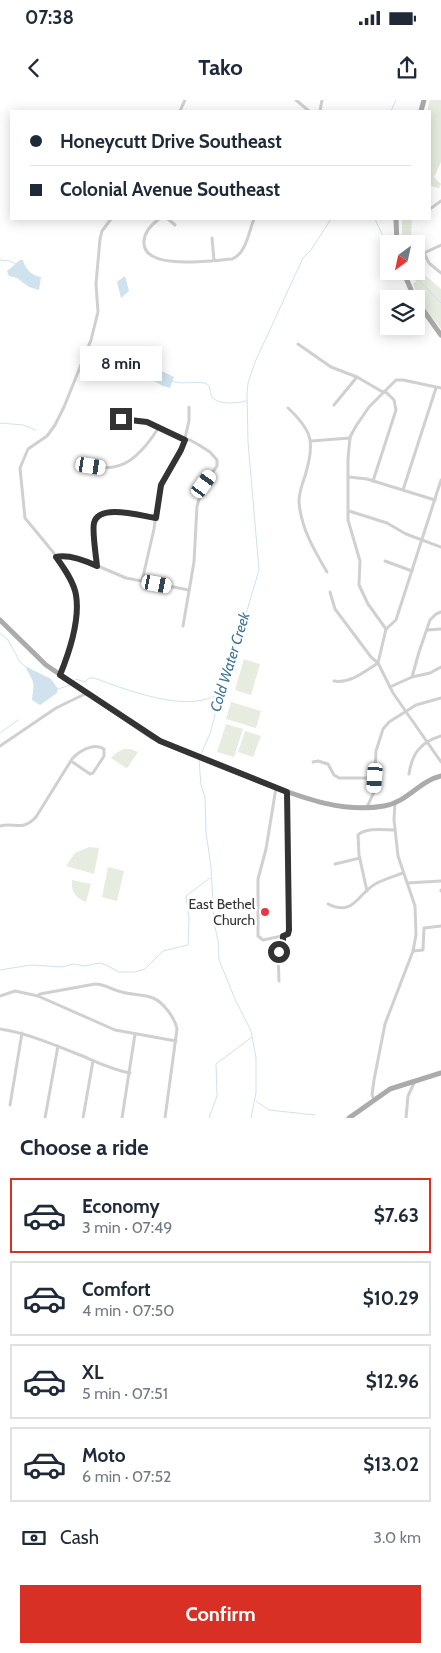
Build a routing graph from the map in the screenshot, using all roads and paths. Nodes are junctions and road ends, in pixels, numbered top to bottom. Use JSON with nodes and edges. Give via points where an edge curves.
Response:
{"nodes":[{"id":1,"x":296,"y":100,"type":"edge"},
{"id":2,"x":307,"y":110,"type":"edge"},
{"id":3,"x":110,"y":220,"type":"edge"},
{"id":4,"x":158,"y":220,"type":"edge"},
{"id":5,"x":169,"y":220,"type":"edge"},
{"id":6,"x":254,"y":220,"type":"edge"},
{"id":7,"x":396,"y":220,"type":"edge"},
{"id":8,"x":175,"y":225,"type":"dead end"},
{"id":9,"x":397,"y":235,"type":"edge"},
{"id":10,"x":212,"y":238,"type":"dead end"},
{"id":11,"x":441,"y":245,"type":"edge"},
{"id":12,"x":214,"y":260,"type":"junction"},
{"id":13,"x":441,"y":273,"type":"edge"},
{"id":14,"x":425,"y":313,"type":"edge"},
{"id":15,"x":441,"y":335,"type":"edge"},
{"id":16,"x":298,"y":344,"type":"dead end"},
{"id":17,"x":357,"y":377,"type":"junction"},
{"id":18,"x":436,"y":388,"type":"junction"},
{"id":19,"x":441,"y":388,"type":"edge"},
{"id":20,"x":384,"y":392,"type":"junction"},
{"id":21,"x":334,"y":405,"type":"dead end"},
{"id":22,"x":189,"y":407,"type":"dead end"},
{"id":23,"x":288,"y":408,"type":"dead end"},
{"id":24,"x":116,"y":419,"type":"dead end"},
{"id":25,"x":159,"y":427,"type":"junction"},
{"id":26,"x":350,"y":438,"type":"junction"},
{"id":27,"x":185,"y":440,"type":"junction"},
{"id":28,"x":310,"y":441,"type":"junction"},
{"id":29,"x":85,"y":465,"type":"dead end"},
{"id":30,"x":349,"y":477,"type":"junction"},
{"id":31,"x":441,"y":480,"type":"edge"},
{"id":32,"x":373,"y":481,"type":"junction"},
{"id":33,"x":403,"y":490,"type":"junction"},
{"id":34,"x":435,"y":500,"type":"junction"},
{"id":35,"x":349,"y":511,"type":"junction"},
{"id":36,"x":156,"y":518,"type":"junction"},
{"id":37,"x":422,"y":540,"type":"junction"},
{"id":38,"x":441,"y":547,"type":"edge"},
{"id":39,"x":56,"y":557,"type":"junction"},
{"id":40,"x":385,"y":561,"type":"dead end"},
{"id":41,"x":97,"y":566,"type":"junction"},
{"id":42,"x":412,"y":570,"type":"junction"},
{"id":43,"x":327,"y":572,"type":"dead end"},
{"id":44,"x":142,"y":581,"type":"junction"},
{"id":45,"x":189,"y":590,"type":"junction"},
{"id":46,"x":330,"y":592,"type":"dead end"},
{"id":47,"x":441,"y":612,"type":"edge"},
{"id":48,"x":0,"y":620,"type":"edge"},
{"id":49,"x":183,"y":626,"type":"dead end"},
{"id":50,"x":386,"y":629,"type":"junction"},
{"id":51,"x":441,"y":629,"type":"edge"},
{"id":52,"x":427,"y":630,"type":"junction"},
{"id":53,"x":378,"y":664,"type":"junction"},
{"id":54,"x":441,"y":667,"type":"edge"},
{"id":55,"x":60,"y":675,"type":"junction"},
{"id":56,"x":412,"y":677,"type":"junction"},
{"id":57,"x":334,"y":681,"type":"dead end"},
{"id":58,"x":390,"y":688,"type":"junction"},
{"id":59,"x":86,"y":692,"type":"junction"},
{"id":60,"x":441,"y":698,"type":"edge"},
{"id":61,"x":406,"y":711,"type":"junction"},
{"id":62,"x":441,"y":736,"type":"edge"},
{"id":63,"x":427,"y":741,"type":"junction"},
{"id":64,"x":0,"y":746,"type":"edge"},
{"id":65,"x":71,"y":761,"type":"junction"},
{"id":66,"x":313,"y":762,"type":"dead end"},
{"id":67,"x":441,"y":762,"type":"edge"},
{"id":68,"x":409,"y":774,"type":"dead end"},
{"id":69,"x":441,"y":776,"type":"edge"},
{"id":70,"x":375,"y":778,"type":"junction"},
{"id":71,"x":276,"y":787,"type":"junction"},
{"id":72,"x":287,"y":792,"type":"junction"},
{"id":73,"x":395,"y":803,"type":"junction"},
{"id":74,"x":367,"y":807,"type":"junction"},
{"id":75,"x":0,"y":826,"type":"edge"},
{"id":76,"x":395,"y":830,"type":"junction"},
{"id":77,"x":360,"y":858,"type":"junction"},
{"id":78,"x":335,"y":864,"type":"dead end"},
{"id":79,"x":403,"y":873,"type":"junction"},
{"id":80,"x":441,"y":881,"type":"edge"},
{"id":81,"x":407,"y":882,"type":"junction"},
{"id":82,"x":367,"y":891,"type":"junction"},
{"id":83,"x":328,"y":904,"type":"dead end"},
{"id":84,"x":441,"y":926,"type":"edge"},
{"id":85,"x":283,"y":936,"type":"junction"},
{"id":86,"x":413,"y":951,"type":"junction"},
{"id":87,"x":279,"y":981,"type":"dead end"},
{"id":88,"x":0,"y":996,"type":"edge"},
{"id":89,"x":38,"y":996,"type":"junction"},
{"id":90,"x":0,"y":1028,"type":"edge"},
{"id":91,"x":22,"y":1032,"type":"junction"},
{"id":92,"x":135,"y":1034,"type":"junction"},
{"id":93,"x":176,"y":1041,"type":"junction"},
{"id":94,"x":58,"y":1046,"type":"junction"},
{"id":95,"x":93,"y":1062,"type":"junction"},
{"id":96,"x":130,"y":1072,"type":"junction"},
{"id":97,"x":441,"y":1073,"type":"edge"},
{"id":98,"x":416,"y":1081,"type":"junction"},
{"id":99,"x":374,"y":1099,"type":"junction"},
{"id":100,"x":10,"y":1105,"type":"dead end"},
{"id":101,"x":45,"y":1118,"type":"edge"},
{"id":102,"x":83,"y":1118,"type":"edge"},
{"id":103,"x":122,"y":1118,"type":"edge"},
{"id":104,"x":165,"y":1118,"type":"edge"},
{"id":105,"x":349,"y":1118,"type":"edge"},
{"id":106,"x":406,"y":1118,"type":"edge"}],
"edges":[{"from":1,"to":2,"type":"street"},
{"from":3,"to":39,"type":"street","via":[[100,239],[96,284],[98,312],[91,340],[58,420],[47,436],[28,449],[20,468],[25,518]]},
{"from":4,"to":12,"type":"street","via":[[144,238],[149,255],[174,262]]},
{"from":5,"to":8,"type":"street"},
{"from":6,"to":12,"type":"street","via":[[239,256]]},
{"from":7,"to":9,"type":"main road"},
{"from":10,"to":12,"type":"street"},
{"from":11,"to":13,"type":"street","via":[[424,253],[429,263]]},
{"from":14,"to":15,"type":"main road"},
{"from":16,"to":17,"type":"street","via":[[331,367]]},
{"from":17,"to":20,"type":"street"},
{"from":17,"to":21,"type":"street"},
{"from":18,"to":19,"type":"street"},
{"from":18,"to":20,"type":"street","via":[[398,379]]},
{"from":18,"to":33,"type":"street"},
{"from":20,"to":26,"type":"street","via":[[364,413]]},
{"from":20,"to":32,"type":"street","via":[[393,398],[396,407]]},
{"from":22,"to":27,"type":"street"},
{"from":23,"to":28,"type":"street","via":[[303,423]]},
{"from":24,"to":25,"type":"street","via":[[147,422]]},
{"from":25,"to":27,"type":"street"},
{"from":25,"to":29,"type":"street","via":[[149,442],[122,465],[105,468]]},
{"from":26,"to":28,"type":"street"},
{"from":26,"to":30,"type":"street"},
{"from":27,"to":36,"type":"street","via":[[161,485]]},
{"from":27,"to":45,"type":"street","via":[[207,450],[217,463],[202,489],[197,506]]},
{"from":28,"to":43,"type":"street","via":[[310,458],[300,504],[308,538]]},
{"from":30,"to":32,"type":"street"},
{"from":30,"to":35,"type":"street"},
{"from":31,"to":34,"type":"street"},
{"from":32,"to":33,"type":"street"},
{"from":33,"to":34,"type":"street"},
{"from":34,"to":37,"type":"street"},
{"from":35,"to":37,"type":"street","via":[[387,523]]},
{"from":35,"to":50,"type":"street","via":[[349,524],[360,561],[360,591]]},
{"from":36,"to":41,"type":"street","via":[[113,512],[100,514],[94,524]]},
{"from":36,"to":44,"type":"street"},
{"from":37,"to":38,"type":"street"},
{"from":37,"to":42,"type":"street"},
{"from":39,"to":41,"type":"street"},
{"from":39,"to":55,"type":"street","via":[[73,586],[76,599],[70,644]]},
{"from":40,"to":42,"type":"street"},
{"from":41,"to":44,"type":"street"},
{"from":42,"to":50,"type":"street","via":[[396,620]]},
{"from":44,"to":45,"type":"street"},
{"from":45,"to":49,"type":"street"},
{"from":46,"to":53,"type":"street","via":[[336,611]]},
{"from":47,"to":52,"type":"street","via":[[432,618]]},
{"from":48,"to":55,"type":"main road"},
{"from":50,"to":53,"type":"street"},
{"from":51,"to":52,"type":"street"},
{"from":52,"to":56,"type":"street"},
{"from":53,"to":57,"type":"street","via":[[350,679]]},
{"from":53,"to":58,"type":"street"},
{"from":54,"to":56,"type":"street"},
{"from":55,"to":59,"type":"main road"},
{"from":56,"to":58,"type":"street"},
{"from":58,"to":61,"type":"street"},
{"from":59,"to":64,"type":"street"},
{"from":59,"to":71,"type":"main road","via":[[152,737]]},
{"from":60,"to":61,"type":"street"},
{"from":61,"to":63,"type":"street"},
{"from":61,"to":70,"type":"street","via":[[382,729],[376,751]]},
{"from":62,"to":63,"type":"street"},
{"from":63,"to":67,"type":"street"},
{"from":63,"to":68,"type":"street","via":[[413,758]]},
{"from":65,"to":65,"type":"street","via":[[89,748],[99,746],[104,750],[104,756],[93,773]]},
{"from":65,"to":75,"type":"street","via":[[32,821],[18,826]]},
{"from":66,"to":70,"type":"street","via":[[328,764],[339,778]]},
{"from":69,"to":73,"type":"main road","via":[[426,781]]},
{"from":70,"to":74,"type":"street","via":[[374,792]]},
{"from":71,"to":72,"type":"main road"},
{"from":71,"to":85,"type":"street","via":[[258,879],[258,933],[263,940]]},
{"from":72,"to":74,"type":"main road","via":[[330,805]]},
{"from":72,"to":85,"type":"street","via":[[289,930]]},
{"from":73,"to":74,"type":"main road"},
{"from":73,"to":76,"type":"street"},
{"from":76,"to":77,"type":"street","via":[[360,833]]},
{"from":76,"to":79,"type":"street"},
{"from":77,"to":78,"type":"street"},
{"from":77,"to":82,"type":"street"},
{"from":79,"to":81,"type":"street"},
{"from":79,"to":82,"type":"street","via":[[378,882]]},
{"from":80,"to":81,"type":"street"},
{"from":81,"to":86,"type":"street","via":[[416,915]]},
{"from":82,"to":83,"type":"street","via":[[346,908]]},
{"from":84,"to":86,"type":"street","via":[[424,928],[423,950]]},
{"from":85,"to":87,"type":"street","via":[[278,956]]},
{"from":86,"to":99,"type":"street","via":[[385,1024],[375,1071]]},
{"from":88,"to":89,"type":"street","via":[[13,991]]},
{"from":89,"to":92,"type":"street","via":[[107,1027]]},
{"from":89,"to":93,"type":"street","via":[[101,984],[121,992],[153,998],[174,1021]]},
{"from":90,"to":91,"type":"street"},
{"from":91,"to":94,"type":"street"},
{"from":91,"to":100,"type":"street"},
{"from":92,"to":93,"type":"street"},
{"from":92,"to":96,"type":"street"},
{"from":93,"to":104,"type":"street"},
{"from":94,"to":95,"type":"street"},
{"from":94,"to":101,"type":"street"},
{"from":95,"to":96,"type":"street"},
{"from":95,"to":102,"type":"street"},
{"from":96,"to":103,"type":"street"},
{"from":97,"to":98,"type":"main road"},
{"from":98,"to":99,"type":"main road","via":[[390,1089]]},
{"from":98,"to":106,"type":"street","via":[[408,1096]]},
{"from":99,"to":105,"type":"main road"}]}
